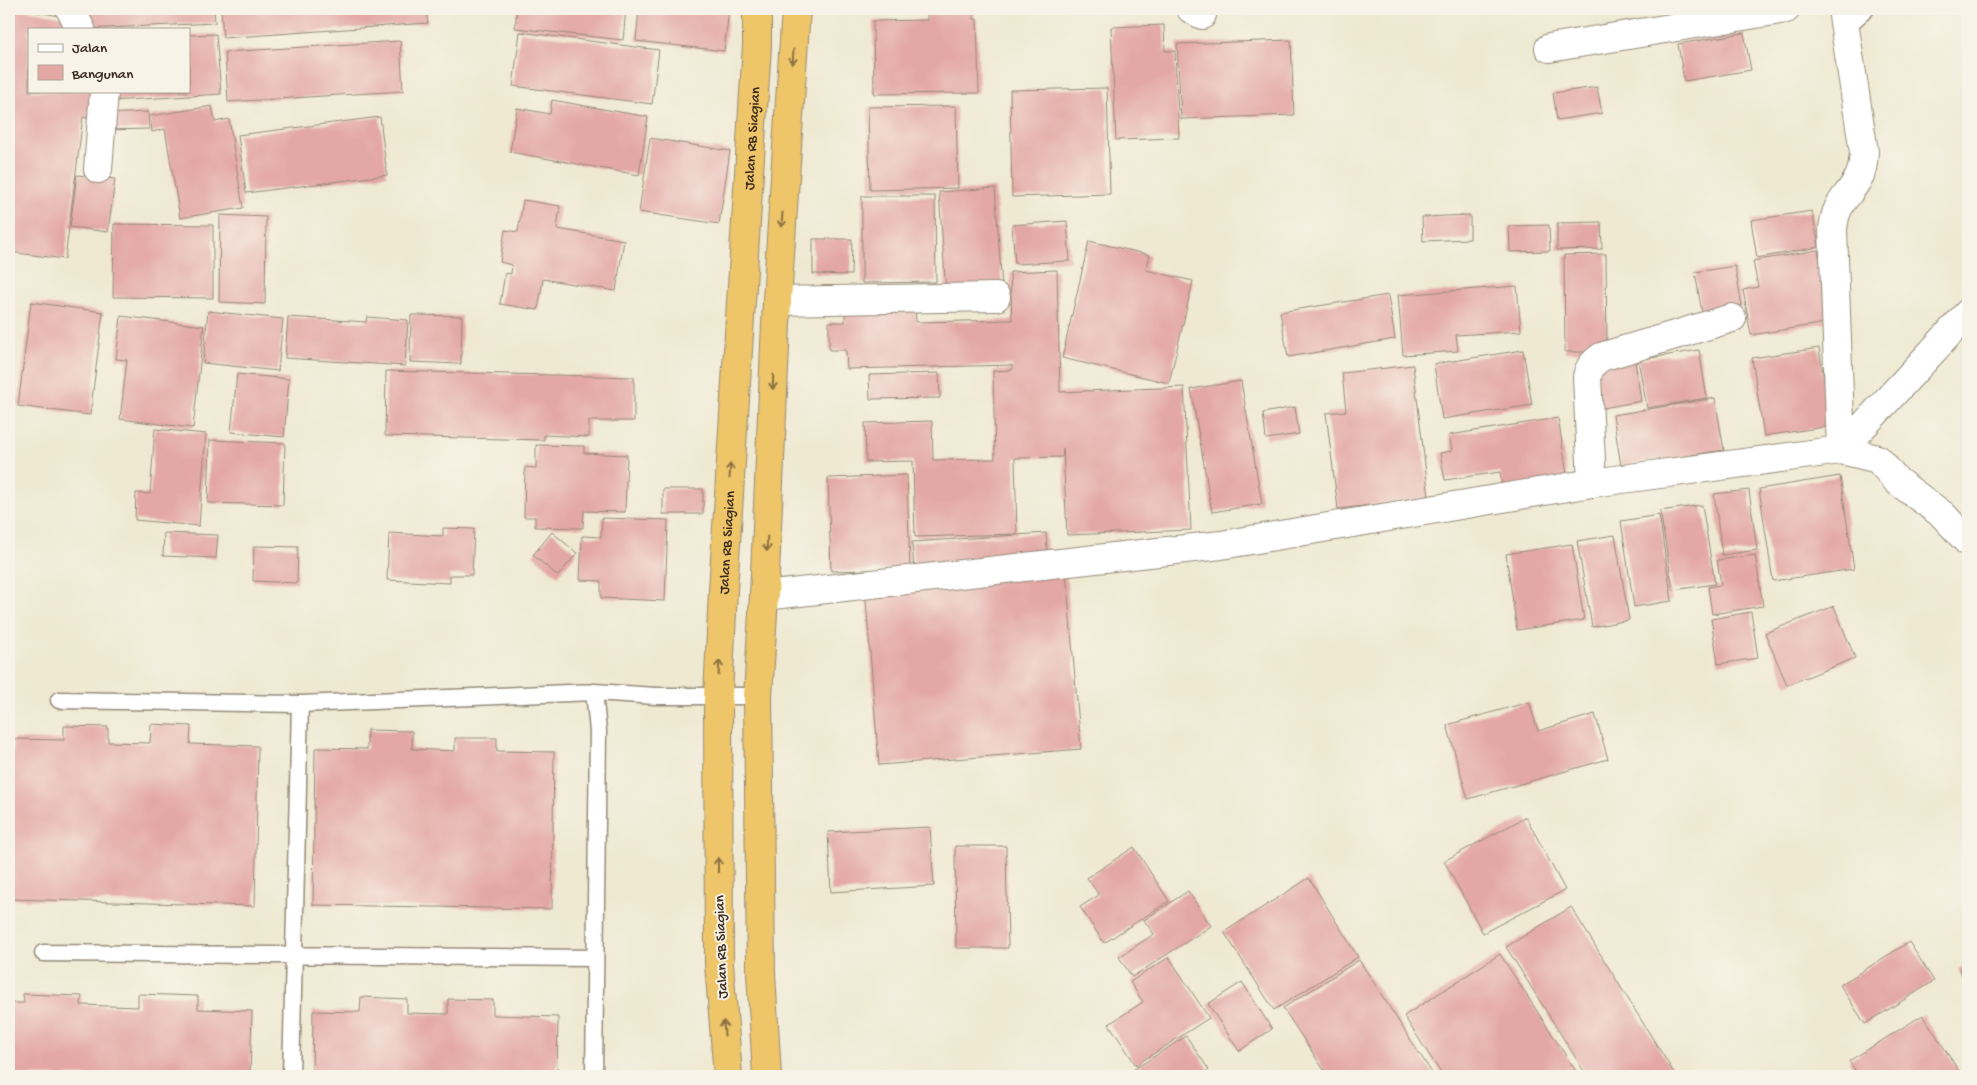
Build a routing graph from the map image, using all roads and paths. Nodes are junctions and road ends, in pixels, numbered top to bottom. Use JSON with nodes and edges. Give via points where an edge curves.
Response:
{"nodes":[{"id":1,"x":70,"y":9,"type":"edge"},
{"id":2,"x":756,"y":9,"type":"edge"},
{"id":3,"x":796,"y":9,"type":"edge"},
{"id":4,"x":1786,"y":9,"type":"edge"},
{"id":5,"x":1866,"y":9,"type":"edge"},
{"id":6,"x":1843,"y":19,"type":"edge"},
{"id":7,"x":80,"y":28,"type":"edge"},
{"id":8,"x":1549,"y":48,"type":"dead end"},
{"id":9,"x":104,"y":92,"type":"edge"},
{"id":10,"x":98,"y":169,"type":"dead end"},
{"id":11,"x":996,"y":296,"type":"dead end"},
{"id":12,"x":777,"y":301,"type":"junction"},
{"id":13,"x":1968,"y":314,"type":"edge"},
{"id":14,"x":1732,"y":318,"type":"dead end"},
{"id":15,"x":1841,"y":450,"type":"junction"},
{"id":16,"x":1592,"y":482,"type":"junction"},
{"id":17,"x":1968,"y":542,"type":"edge"},
{"id":18,"x":764,"y":596,"type":"junction"},
{"id":19,"x":594,"y":692,"type":"junction"},
{"id":20,"x":718,"y":696,"type":"junction"},
{"id":21,"x":758,"y":696,"type":"junction"},
{"id":22,"x":58,"y":700,"type":"dead end"},
{"id":23,"x":300,"y":704,"type":"junction"},
{"id":24,"x":43,"y":953,"type":"dead end"},
{"id":25,"x":293,"y":955,"type":"junction"},
{"id":26,"x":595,"y":958,"type":"junction"},
{"id":27,"x":291,"y":1076,"type":"edge"},
{"id":28,"x":594,"y":1076,"type":"edge"},
{"id":29,"x":728,"y":1076,"type":"edge"},
{"id":30,"x":767,"y":1076,"type":"edge"}],
"edges":[{"from":1,"to":7,"type":"street"},
{"from":20,"to":2,"type":"highway","name":"Jalan RB Siagian","one_way":true,"via":[[758,44]]},
{"from":3,"to":12,"type":"highway","one_way":true},
{"from":4,"to":8,"type":"street"},
{"from":5,"to":6,"type":"lane"},
{"from":6,"to":15,"type":"street","via":[[1864,152],[1859,178],[1839,204],[1833,230]]},
{"from":9,"to":10,"type":"street"},
{"from":11,"to":12,"type":"street"},
{"from":12,"to":18,"type":"highway","one_way":true},
{"from":13,"to":15,"type":"street"},
{"from":14,"to":16,"type":"street","via":[[1601,357],[1593,363],[1587,376]]},
{"from":15,"to":16,"type":"street"},
{"from":15,"to":17,"type":"street","via":[[1878,459],[1897,481],[1944,515]]},
{"from":16,"to":18,"type":"street","via":[[1221,545]]},
{"from":18,"to":21,"type":"highway"},
{"from":19,"to":20,"type":"lane"},
{"from":19,"to":23,"type":"lane"},
{"from":19,"to":26,"type":"lane","via":[[598,731]]},
{"from":20,"to":21,"type":"lane"},
{"from":29,"to":20,"type":"highway","name":"Jalan RB Siagian","one_way":true,"via":[[719,964]]},
{"from":21,"to":30,"type":"highway","via":[[761,973]]},
{"from":22,"to":23,"type":"lane"},
{"from":23,"to":25,"type":"lane"},
{"from":24,"to":25,"type":"lane"},
{"from":25,"to":26,"type":"lane"},
{"from":25,"to":27,"type":"lane"},
{"from":26,"to":28,"type":"lane"}]}
